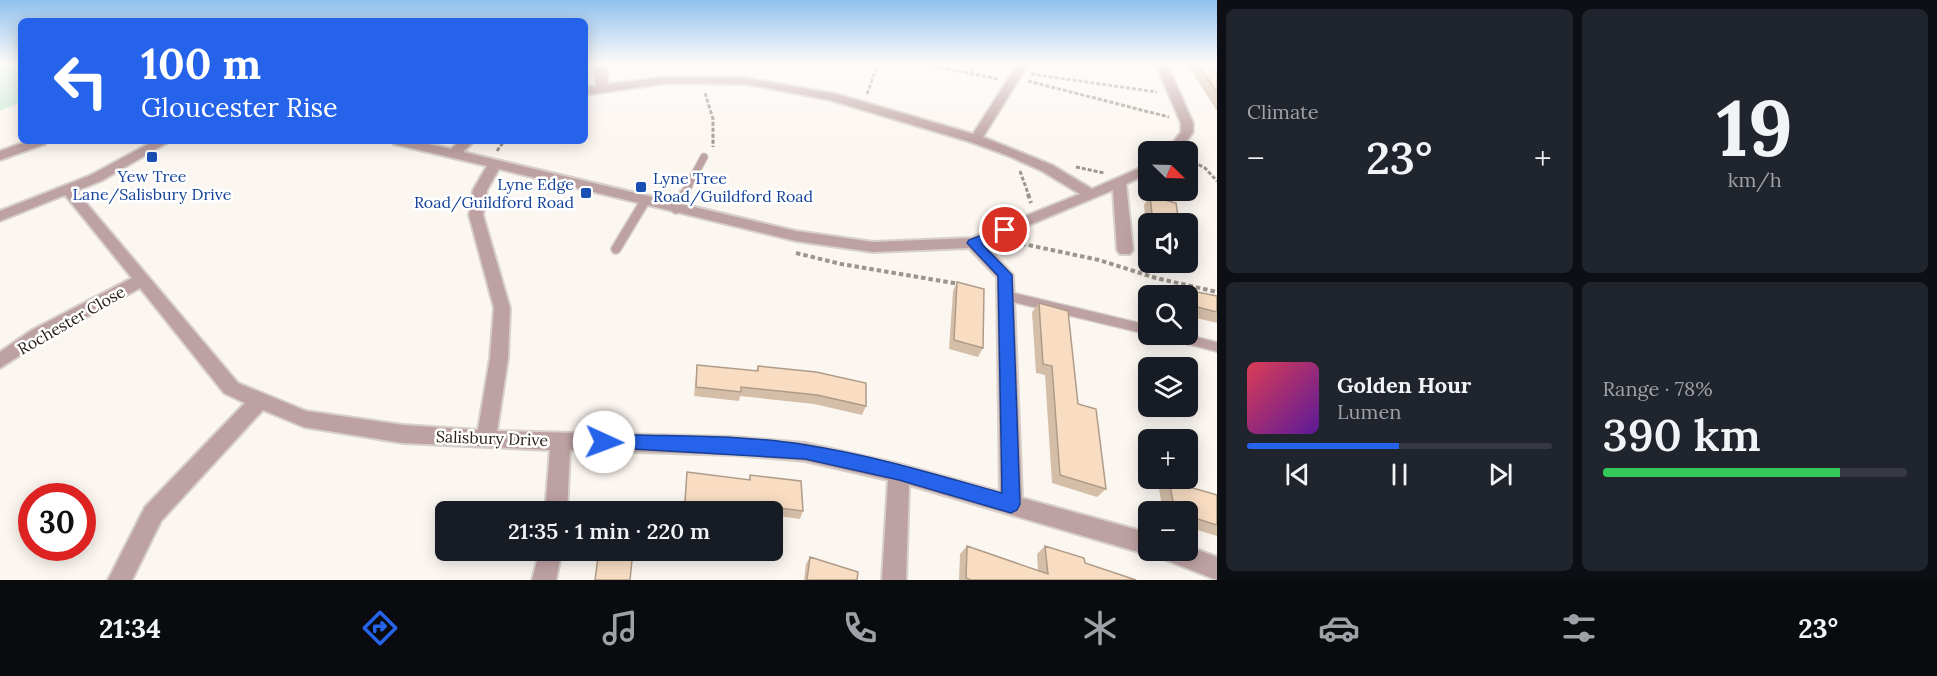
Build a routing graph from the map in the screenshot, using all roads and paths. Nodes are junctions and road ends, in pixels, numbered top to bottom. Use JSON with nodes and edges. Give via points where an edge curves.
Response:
{"nodes":[{"id":1,"x":705,"y":91,"type":"edge"},
{"id":2,"x":800,"y":91,"type":"edge"},
{"id":3,"x":868,"y":91,"type":"edge"},
{"id":4,"x":1006,"y":91,"type":"edge"},
{"id":5,"x":1079,"y":91,"type":"edge"},
{"id":6,"x":1150,"y":91,"type":"edge"},
{"id":7,"x":1174,"y":91,"type":"edge"},
{"id":8,"x":1176,"y":95,"type":"junction"},
{"id":9,"x":862,"y":106,"type":"junction"},
{"id":10,"x":1187,"y":123,"type":"junction"},
{"id":11,"x":976,"y":139,"type":"junction"},
{"id":12,"x":1180,"y":141,"type":"edge"},
{"id":13,"x":32,"y":144,"type":"edge"},
{"id":14,"x":158,"y":144,"type":"edge"},
{"id":15,"x":412,"y":144,"type":"edge"},
{"id":16,"x":465,"y":144,"type":"edge"},
{"id":17,"x":1014,"y":153,"type":"junction"},
{"id":18,"x":454,"y":154,"type":"junction"},
{"id":19,"x":0,"y":156,"type":"edge"},
{"id":20,"x":704,"y":157,"type":"joint"},
{"id":21,"x":1198,"y":164,"type":"edge"},
{"id":22,"x":495,"y":165,"type":"junction"},
{"id":23,"x":1138,"y":174,"type":"edge"},
{"id":24,"x":1217,"y":181,"type":"edge"},
{"id":25,"x":1119,"y":183,"type":"junction"},
{"id":26,"x":67,"y":189,"type":"junction"},
{"id":27,"x":1092,"y":195,"type":"junction"},
{"id":28,"x":645,"y":201,"type":"junction"},
{"id":29,"x":676,"y":208,"type":"junction"},
{"id":30,"x":0,"y":216,"type":"edge"},
{"id":31,"x":1036,"y":218,"type":"junction"},
{"id":32,"x":981,"y":240,"type":"junction"},
{"id":33,"x":616,"y":249,"type":"dead end"},
{"id":34,"x":1125,"y":250,"type":"dead end"},
{"id":35,"x":142,"y":280,"type":"junction"},
{"id":36,"x":1217,"y":292,"type":"edge"},
{"id":37,"x":1006,"y":296,"type":"junction"},
{"id":38,"x":1138,"y":327,"type":"edge"},
{"id":39,"x":1198,"y":342,"type":"edge"},
{"id":40,"x":1217,"y":347,"type":"edge"},
{"id":41,"x":0,"y":361,"type":"edge"},
{"id":42,"x":260,"y":400,"type":"junction"},
{"id":43,"x":486,"y":439,"type":"junction"},
{"id":44,"x":561,"y":440,"type":"junction"},
{"id":45,"x":899,"y":472,"type":"junction"},
{"id":46,"x":557,"y":501,"type":"edge"},
{"id":47,"x":1011,"y":504,"type":"junction"},
{"id":48,"x":1138,"y":541,"type":"edge"},
{"id":49,"x":548,"y":561,"type":"edge"},
{"id":50,"x":1197,"y":561,"type":"edge"},
{"id":51,"x":1217,"y":569,"type":"edge"},
{"id":52,"x":120,"y":580,"type":"edge"},
{"id":53,"x":544,"y":580,"type":"edge"},
{"id":54,"x":894,"y":580,"type":"edge"}],
"edges":[{"from":1,"to":20,"type":"path","via":[[713,119],[713,146]]},
{"from":2,"to":9,"type":"street"},
{"from":3,"to":9,"type":"path"},
{"from":4,"to":11,"type":"street"},
{"from":5,"to":10,"type":"path"},
{"from":6,"to":8,"type":"path"},
{"from":7,"to":8,"type":"street"},
{"from":8,"to":10,"type":"street"},
{"from":9,"to":11,"type":"street"},
{"from":10,"to":12,"type":"street","via":[[1187,132]]},
{"from":11,"to":17,"type":"street"},
{"from":13,"to":19,"type":"street"},
{"from":14,"to":26,"type":"street"},
{"from":15,"to":18,"type":"street"},
{"from":16,"to":18,"type":"street"},
{"from":17,"to":27,"type":"street"},
{"from":17,"to":31,"type":"path"},
{"from":18,"to":22,"type":"street"},
{"from":20,"to":29,"type":"lane"},
{"from":21,"to":24,"type":"path"},
{"from":22,"to":28,"type":"street"},
{"from":22,"to":43,"type":"street","via":[[480,190],[476,215],[502,308],[499,358]]},
{"from":23,"to":25,"type":"street"},
{"from":25,"to":27,"type":"street"},
{"from":25,"to":34,"type":"street"},
{"from":26,"to":30,"type":"street"},
{"from":26,"to":35,"type":"street","name":"Salisbury Drive"},
{"from":27,"to":31,"type":"street"},
{"from":28,"to":29,"type":"street"},
{"from":28,"to":33,"type":"lane"},
{"from":29,"to":32,"type":"street","via":[[796,236],[873,247]]},
{"from":31,"to":32,"type":"street"},
{"from":32,"to":36,"type":"path","via":[[1099,260]]},
{"from":32,"to":37,"type":"street","via":[[1005,275]]},
{"from":35,"to":41,"type":"street","name":"Rochester Close","via":[[38,335]]},
{"from":35,"to":42,"type":"street","name":"Salisbury Drive","via":[[231,388]]},
{"from":37,"to":38,"type":"lane"},
{"from":37,"to":47,"type":"street"},
{"from":39,"to":40,"type":"lane"},
{"from":42,"to":43,"type":"street","name":"Salisbury Drive","via":[[304,418],[403,434]]},
{"from":42,"to":52,"type":"street","via":[[153,514]]},
{"from":43,"to":44,"type":"street","name":"Salisbury Drive"},
{"from":44,"to":45,"type":"street","name":"Salisbury Drive","via":[[805,452]]},
{"from":44,"to":46,"type":"street"},
{"from":45,"to":47,"type":"street","name":"Salisbury Drive"},
{"from":45,"to":54,"type":"street"},
{"from":47,"to":48,"type":"street","name":"Salisbury Drive"},
{"from":49,"to":53,"type":"street"},
{"from":50,"to":51,"type":"street"}]}
